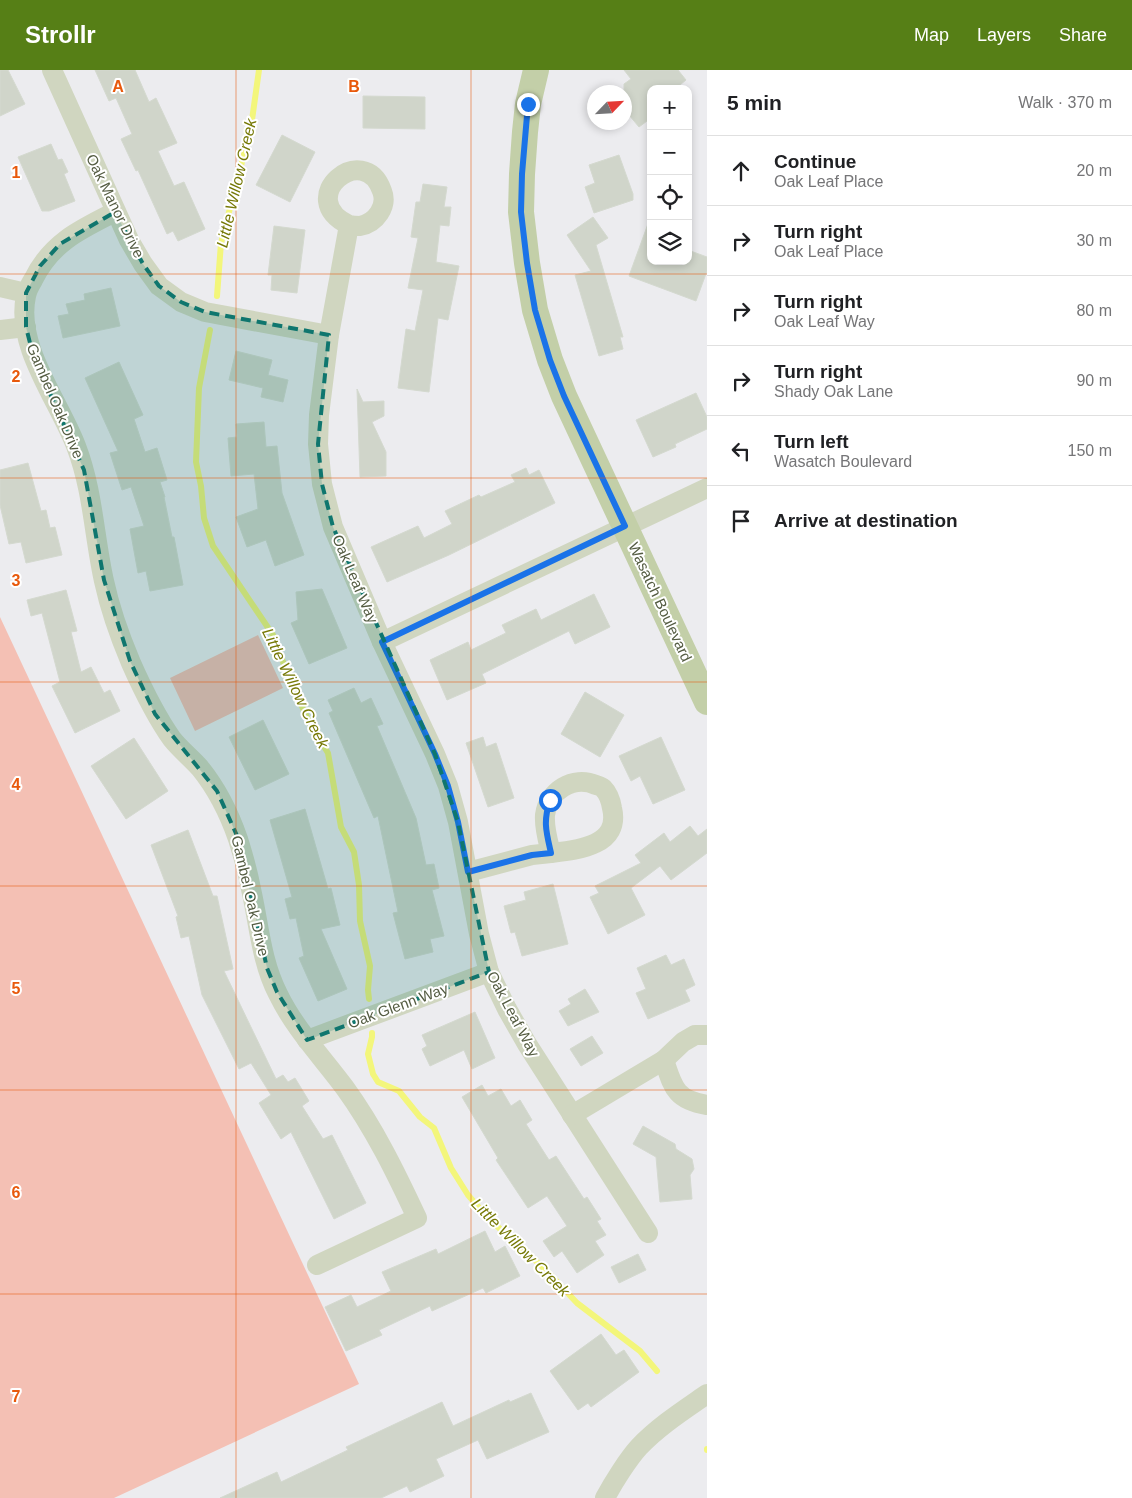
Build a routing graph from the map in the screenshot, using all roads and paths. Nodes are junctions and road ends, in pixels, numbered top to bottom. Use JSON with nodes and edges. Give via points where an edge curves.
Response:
{"nodes":[{"id":1,"x":52,"y":70,"type":"edge"},
{"id":2,"x":536,"y":70,"type":"edge"},
{"id":3,"x":115,"y":212,"type":"junction"},
{"id":4,"x":349,"y":225,"type":"dead end"},
{"id":5,"x":0,"y":287,"type":"edge"},
{"id":6,"x":26,"y":293,"type":"junction"},
{"id":7,"x":26,"y":327,"type":"junction"},
{"id":8,"x":0,"y":330,"type":"edge"},
{"id":9,"x":329,"y":335,"type":"junction"},
{"id":10,"x":707,"y":488,"type":"edge"},
{"id":11,"x":625,"y":526,"type":"junction"},
{"id":12,"x":382,"y":642,"type":"junction"},
{"id":13,"x":707,"y":702,"type":"edge"},
{"id":14,"x":551,"y":853,"type":"dead end"},
{"id":15,"x":468,"y":872,"type":"junction"},
{"id":16,"x":489,"y":972,"type":"junction"},
{"id":17,"x":707,"y":1035,"type":"edge"},
{"id":18,"x":307,"y":1040,"type":"junction"},
{"id":19,"x":664,"y":1060,"type":"junction"},
{"id":20,"x":707,"y":1105,"type":"edge"},
{"id":21,"x":572,"y":1115,"type":"junction"},
{"id":22,"x":648,"y":1233,"type":"dead end"},
{"id":23,"x":317,"y":1265,"type":"dead end"},
{"id":24,"x":707,"y":1394,"type":"edge"},
{"id":25,"x":604,"y":1498,"type":"edge"}],
"edges":[{"from":1,"to":3,"type":"street","name":"Oak Manor Drive"},
{"from":2,"to":11,"type":"main road","name":"Wasatch Boulevard","via":[[525,132],[521,212],[535,310],[564,396]]},
{"from":3,"to":6,"type":"street","name":"Gambel Oak Drive","via":[[60,244],[40,266]]},
{"from":3,"to":9,"type":"street","name":"Oak Manor Drive","via":[[143,264],[159,286],[181,302],[205,312]]},
{"from":4,"to":9,"type":"street","name":"Oak Leaf Way"},
{"from":5,"to":6,"type":"street"},
{"from":6,"to":7,"type":"street","name":"Gambel Oak Drive"},
{"from":7,"to":8,"type":"street"},
{"from":7,"to":18,"type":"street","name":"Gambel Oak Drive","via":[[33,355],[76,444],[91,498],[112,613],[130,661],[155,714],[217,791],[238,838],[267,968],[290,1017]]},
{"from":9,"to":12,"type":"street","name":"Oak Leaf Way","via":[[319,415],[322,484],[333,528]]},
{"from":10,"to":11,"type":"street"},
{"from":11,"to":12,"type":"street"},
{"from":11,"to":13,"type":"main road","name":"Wasatch Boulevard"},
{"from":12,"to":15,"type":"street","name":"Oak Leaf Way","via":[[448,786]]},
{"from":14,"to":15,"type":"street"},
{"from":15,"to":16,"type":"street","name":"Oak Leaf Way"},
{"from":16,"to":18,"type":"street","name":"Oak Glenn Way"},
{"from":16,"to":21,"type":"street","name":"Oak Leaf Way","via":[[527,1044]]},
{"from":17,"to":19,"type":"street","via":[[683,1042]]},
{"from":18,"to":23,"type":"street","name":"Gambel Oak Drive","via":[[368,1123],[417,1218]]},
{"from":19,"to":20,"type":"street","via":[[680,1096]]},
{"from":19,"to":21,"type":"street"},
{"from":21,"to":22,"type":"street","name":"Oak Leaf Way"},
{"from":24,"to":25,"type":"street","via":[[639,1447]]}]}
